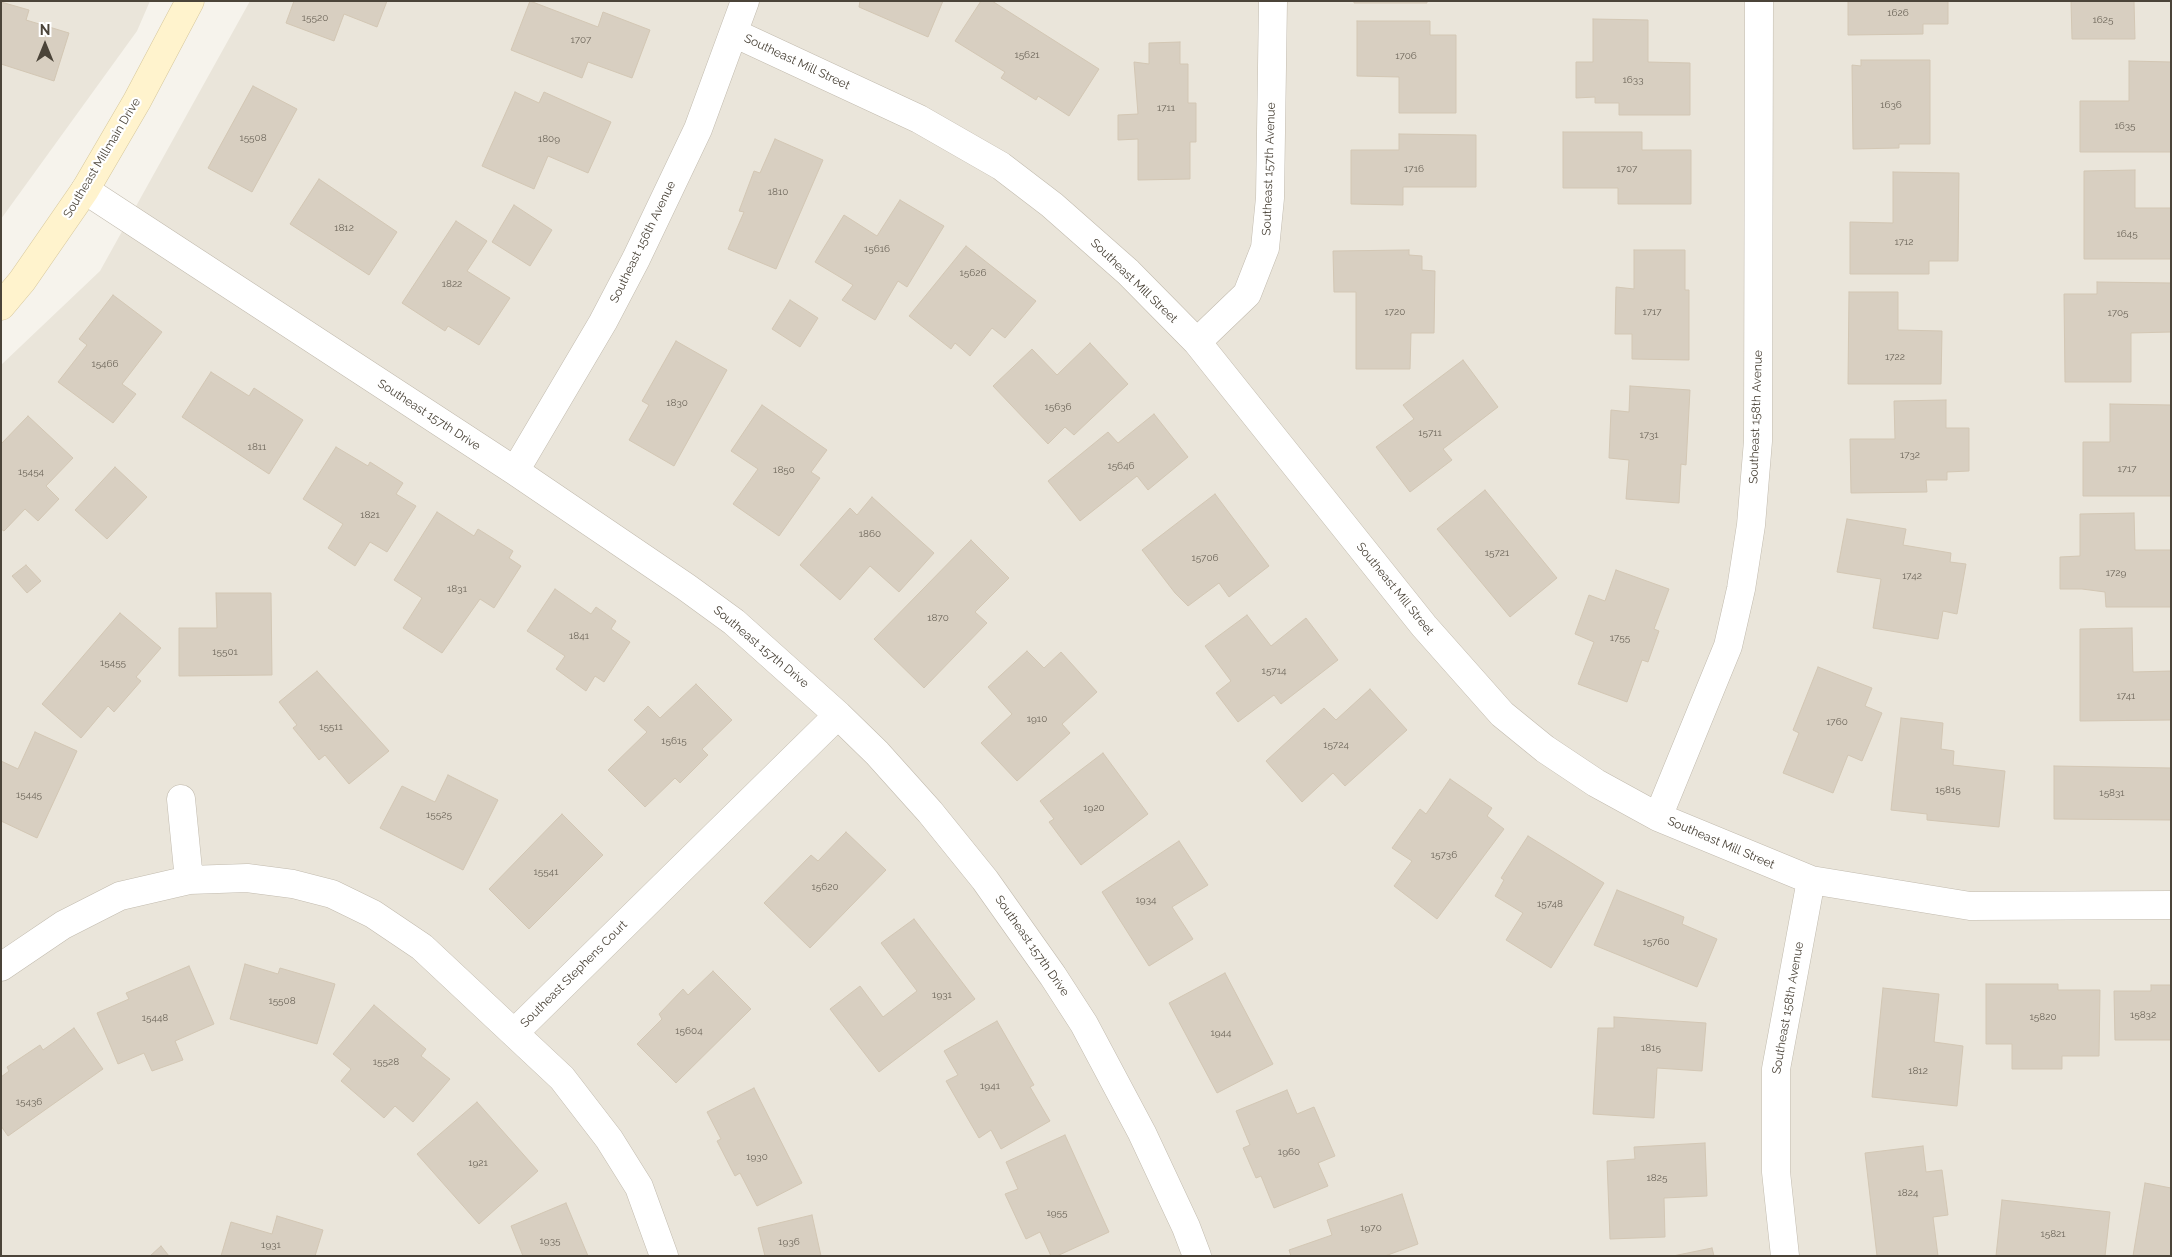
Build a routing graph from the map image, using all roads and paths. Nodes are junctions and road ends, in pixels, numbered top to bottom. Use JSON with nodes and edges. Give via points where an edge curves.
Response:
{"nodes":[{"id":1,"x":190,"y":1,"type":"edge"},
{"id":2,"x":745,"y":1,"type":"edge"},
{"id":3,"x":1273,"y":1,"type":"edge"},
{"id":4,"x":1759,"y":1,"type":"edge"},
{"id":5,"x":734,"y":33,"type":"junction"},
{"id":6,"x":85,"y":190,"type":"junction"},
{"id":7,"x":1,"y":306,"type":"edge"},
{"id":8,"x":1197,"y":342,"type":"junction"},
{"id":9,"x":514,"y":471,"type":"junction"},
{"id":10,"x":838,"y":715,"type":"junction"},
{"id":11,"x":181,"y":799,"type":"dead end"},
{"id":12,"x":1658,"y":817,"type":"junction"},
{"id":13,"x":189,"y":880,"type":"junction"},
{"id":14,"x":1811,"y":880,"type":"junction"},
{"id":15,"x":2171,"y":905,"type":"edge"},
{"id":16,"x":1,"y":967,"type":"edge"},
{"id":17,"x":514,"y":1033,"type":"junction"},
{"id":18,"x":664,"y":1256,"type":"edge"},
{"id":19,"x":1196,"y":1256,"type":"edge"},
{"id":20,"x":1785,"y":1256,"type":"edge"}],
"edges":[{"from":1,"to":6,"type":"street","name":"Southeast Millmain Drive","via":[[138,101]]},
{"from":2,"to":5,"type":"street","name":"Southeast 156th Avenue"},
{"from":3,"to":8,"type":"street","name":"Southeast 157th Avenue","via":[[1270,198],[1265,248],[1247,294]]},
{"from":4,"to":12,"type":"street","name":"Southeast 158th Avenue","via":[[1758,441],[1751,525],[1728,646]]},
{"from":5,"to":8,"type":"street","name":"Southeast Mill Street","via":[[919,119],[1001,166],[1052,204],[1128,272]]},
{"from":5,"to":9,"type":"street","name":"Southeast 156th Avenue","via":[[698,129],[636,260]]},
{"from":6,"to":7,"type":"street","name":"Southeast Millmain Drive"},
{"from":6,"to":9,"type":"street","name":"Southeast 157th Drive"},
{"from":8,"to":12,"type":"street","name":"Southeast Mill Street","via":[[1424,626],[1502,714],[1545,749]]},
{"from":9,"to":10,"type":"street","name":"Southeast 157th Drive","via":[[734,622]]},
{"from":10,"to":17,"type":"street","name":"Southeast Stephens Court"},
{"from":10,"to":19,"type":"street","name":"Southeast 157th Drive","via":[[930,812],[996,894],[1053,976],[1084,1024],[1142,1133],[1186,1227]]},
{"from":11,"to":13,"type":"street"},
{"from":12,"to":14,"type":"street","name":"Southeast Mill Street"},
{"from":13,"to":16,"type":"street","name":"Southeast Stephens Court","via":[[120,896],[63,925]]},
{"from":13,"to":17,"type":"street","name":"Southeast Stephens Court","via":[[247,878],[293,884],[332,894],[373,914],[422,947]]},
{"from":14,"to":15,"type":"street","name":"Southeast Mill Street","via":[[1970,906]]},
{"from":14,"to":20,"type":"street","name":"Southeast 158th Avenue","via":[[1776,1069],[1776,1172]]},
{"from":17,"to":18,"type":"street","via":[[562,1078],[609,1139],[639,1186]]}]}
